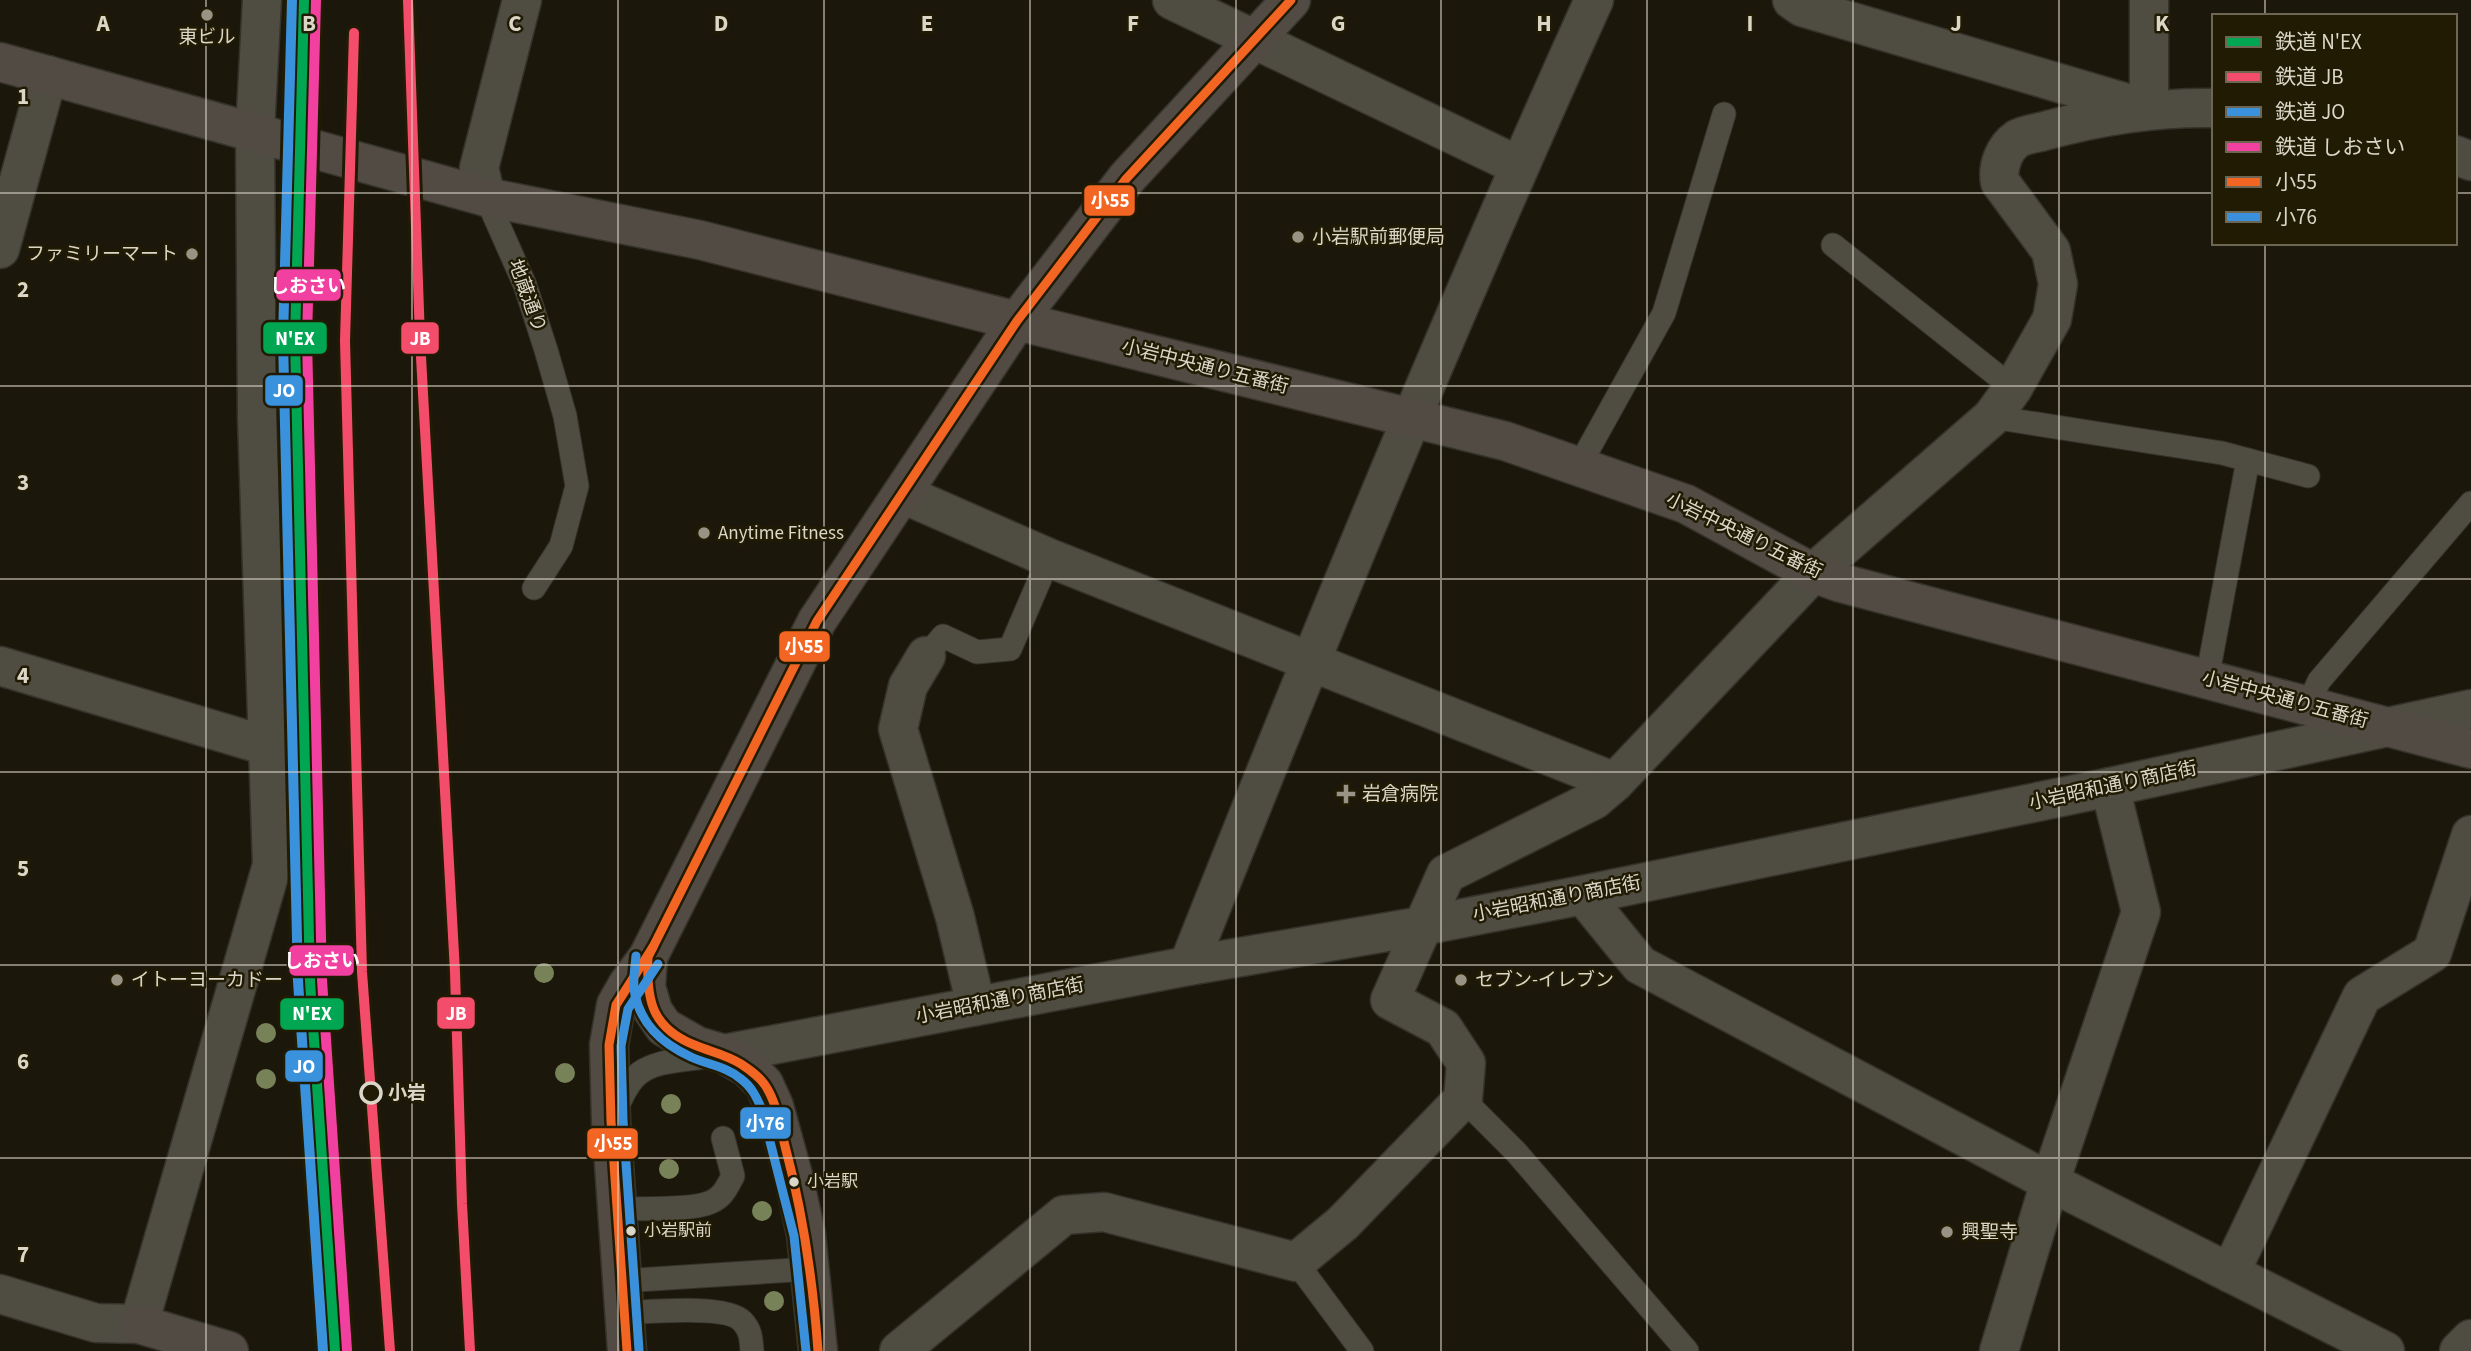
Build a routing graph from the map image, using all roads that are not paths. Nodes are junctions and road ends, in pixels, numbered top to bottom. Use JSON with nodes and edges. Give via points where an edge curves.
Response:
{"nodes":[{"id":1,"x":262,"y":0,"type":"edge"},
{"id":2,"x":522,"y":0,"type":"edge"},
{"id":3,"x":1171,"y":0,"type":"edge"},
{"id":4,"x":1291,"y":0,"type":"edge"},
{"id":5,"x":1594,"y":0,"type":"edge"},
{"id":6,"x":1792,"y":0,"type":"edge"},
{"id":7,"x":2149,"y":0,"type":"edge"},
{"id":8,"x":1255,"y":39,"type":"junction"},
{"id":9,"x":0,"y":62,"type":"edge"},
{"id":10,"x":48,"y":75,"type":"junction"},
{"id":11,"x":2212,"y":108,"type":"edge"},
{"id":12,"x":2149,"y":109,"type":"junction"},
{"id":13,"x":1724,"y":114,"type":"dead end"},
{"id":14,"x":256,"y":131,"type":"junction"},
{"id":15,"x":1519,"y":166,"type":"junction"},
{"id":16,"x":486,"y":197,"type":"junction"},
{"id":17,"x":1833,"y":245,"type":"dead end"},
{"id":18,"x":0,"y":249,"type":"edge"},
{"id":19,"x":1017,"y":321,"type":"junction"},
{"id":20,"x":2003,"y":403,"type":"junction"},
{"id":21,"x":1411,"y":417,"type":"junction"},
{"id":22,"x":2248,"y":460,"type":"junction"},
{"id":23,"x":1578,"y":466,"type":"junction"},
{"id":24,"x":2308,"y":476,"type":"dead end"},
{"id":25,"x":903,"y":494,"type":"junction"},
{"id":26,"x":2471,"y":503,"type":"edge"},
{"id":27,"x":1049,"y":558,"type":"junction"},
{"id":28,"x":1813,"y":573,"type":"junction"},
{"id":29,"x":534,"y":588,"type":"dead end"},
{"id":30,"x":926,"y":656,"type":"joint"},
{"id":31,"x":1309,"y":661,"type":"junction"},
{"id":32,"x":0,"y":666,"type":"edge"},
{"id":33,"x":2207,"y":679,"type":"junction"},
{"id":34,"x":2308,"y":705,"type":"junction"},
{"id":35,"x":2471,"y":709,"type":"edge"},
{"id":36,"x":2387,"y":727,"type":"junction"},
{"id":37,"x":267,"y":746,"type":"junction"},
{"id":38,"x":2471,"y":750,"type":"edge"},
{"id":39,"x":1615,"y":782,"type":"junction"},
{"id":40,"x":2110,"y":787,"type":"junction"},
{"id":41,"x":2471,"y":835,"type":"edge"},
{"id":42,"x":1583,"y":895,"type":"junction"},
{"id":43,"x":1422,"y":926,"type":"junction"},
{"id":44,"x":648,"y":957,"type":"junction"},
{"id":45,"x":1188,"y":966,"type":"junction"},
{"id":46,"x":976,"y":1006,"type":"junction"},
{"id":47,"x":724,"y":1054,"type":"junction"},
{"id":48,"x":1463,"y":1099,"type":"junction"},
{"id":49,"x":611,"y":1121,"type":"junction"},
{"id":50,"x":723,"y":1138,"type":"dead end"},
{"id":51,"x":2050,"y":1182,"type":"junction"},
{"id":52,"x":616,"y":1209,"type":"junction"},
{"id":53,"x":1296,"y":1262,"type":"junction"},
{"id":54,"x":809,"y":1269,"type":"junction"},
{"id":55,"x":2230,"y":1273,"type":"junction"},
{"id":56,"x":0,"y":1294,"type":"edge"},
{"id":57,"x":622,"y":1297,"type":"junction"},
{"id":58,"x":139,"y":1324,"type":"junction"},
{"id":59,"x":2471,"y":1339,"type":"edge"},
{"id":60,"x":229,"y":1351,"type":"edge"},
{"id":61,"x":627,"y":1351,"type":"edge"},
{"id":62,"x":752,"y":1351,"type":"edge"},
{"id":63,"x":818,"y":1351,"type":"edge"},
{"id":64,"x":899,"y":1351,"type":"edge"},
{"id":65,"x":1362,"y":1351,"type":"edge"},
{"id":66,"x":1687,"y":1351,"type":"edge"},
{"id":67,"x":1999,"y":1351,"type":"edge"},
{"id":68,"x":2385,"y":1351,"type":"edge"},
{"id":69,"x":2459,"y":1351,"type":"edge"}],
"edges":[{"from":1,"to":14,"type":"street"},
{"from":2,"to":16,"type":"street","name":"地蔵通り","via":[[479,168]]},
{"from":3,"to":8,"type":"street"},
{"from":4,"to":8,"type":"street"},
{"from":5,"to":15,"type":"street"},
{"from":6,"to":12,"type":"street","via":[[1802,7]]},
{"from":7,"to":12,"type":"street"},
{"from":8,"to":15,"type":"street"},
{"from":8,"to":19,"type":"street","via":[[1126,179]]},
{"from":9,"to":10,"type":"street","name":"小岩中央通り五番街"},
{"from":10,"to":14,"type":"street","name":"小岩中央通り五番街"},
{"from":10,"to":18,"type":"street"},
{"from":11,"to":12,"type":"street"},
{"from":12,"to":20,"type":"street","via":[[2018,138],[2005,152],[2000,182],[2051,251],[2058,284],[2052,319]]},
{"from":13,"to":23,"type":"lane","via":[[1664,313]]},
{"from":14,"to":16,"type":"street","name":"小岩中央通り五番街"},
{"from":14,"to":37,"type":"street","via":[[257,418]]},
{"from":15,"to":21,"type":"street"},
{"from":16,"to":19,"type":"street","name":"小岩中央通り五番街","via":[[700,240]]},
{"from":16,"to":29,"type":"lane","name":"地蔵通り","via":[[525,285],[546,350],[565,416],[577,486],[561,546]]},
{"from":17,"to":20,"type":"lane"},
{"from":19,"to":21,"type":"street","name":"小岩中央通り五番街"},
{"from":19,"to":25,"type":"street"},
{"from":20,"to":22,"type":"lane"},
{"from":20,"to":28,"type":"street"},
{"from":21,"to":23,"type":"street","name":"小岩中央通り五番街"},
{"from":21,"to":31,"type":"street"},
{"from":22,"to":24,"type":"lane"},
{"from":22,"to":33,"type":"lane"},
{"from":23,"to":28,"type":"street","name":"小岩中央通り五番街","via":[[1686,504]]},
{"from":25,"to":27,"type":"street"},
{"from":25,"to":44,"type":"street","via":[[817,621]]},
{"from":26,"to":34,"type":"lane","via":[[2319,681]]},
{"from":27,"to":30,"type":"lane","via":[[1010,649],[976,652],[943,636]]},
{"from":27,"to":31,"type":"street"},
{"from":28,"to":33,"type":"street","name":"小岩中央通り五番街"},
{"from":28,"to":39,"type":"street"},
{"from":30,"to":46,"type":"street","via":[[908,686],[898,729],[955,918]]},
{"from":31,"to":39,"type":"street"},
{"from":31,"to":45,"type":"street"},
{"from":32,"to":37,"type":"street"},
{"from":33,"to":34,"type":"street","name":"小岩中央通り五番街"},
{"from":34,"to":36,"type":"street","name":"小岩中央通り五番街"},
{"from":35,"to":36,"type":"street","name":"小岩昭和通り商店街"},
{"from":36,"to":38,"type":"street","name":"小岩中央通り五番街"},
{"from":36,"to":40,"type":"street","name":"小岩昭和通り商店街"},
{"from":37,"to":58,"type":"street","via":[[272,865]]},
{"from":39,"to":43,"type":"street","via":[[1594,800],[1446,874]]},
{"from":40,"to":42,"type":"street","name":"小岩昭和通り商店街"},
{"from":40,"to":51,"type":"street","via":[[2141,912]]},
{"from":41,"to":55,"type":"street","via":[[2432,953],[2362,996]]},
{"from":42,"to":43,"type":"street","name":"小岩昭和通り商店街"},
{"from":42,"to":51,"type":"street","via":[[1640,965]]},
{"from":43,"to":45,"type":"street","name":"小岩昭和通り商店街"},
{"from":43,"to":48,"type":"street","via":[[1390,1000],[1443,1028],[1466,1063]]},
{"from":44,"to":47,"type":"street","via":[[646,987],[664,1027],[696,1046]]},
{"from":44,"to":49,"type":"street","via":[[616,1005],[611,1025]]},
{"from":45,"to":46,"type":"street","name":"小岩昭和通り商店街"},
{"from":46,"to":47,"type":"street","name":"小岩昭和通り商店街"},
{"from":47,"to":49,"type":"lane","via":[[649,1066],[626,1088]]},
{"from":47,"to":54,"type":"street","via":[[764,1084],[774,1106],[806,1234]]},
{"from":48,"to":53,"type":"street","via":[[1343,1223]]},
{"from":48,"to":66,"type":"lane","via":[[1516,1152]]},
{"from":49,"to":52,"type":"street"},
{"from":50,"to":52,"type":"lane","via":[[733,1176],[723,1194],[695,1206]]},
{"from":51,"to":55,"type":"street"},
{"from":51,"to":67,"type":"street"},
{"from":52,"to":57,"type":"street"},
{"from":53,"to":64,"type":"street","via":[[1104,1212],[1064,1215]]},
{"from":53,"to":65,"type":"lane"},
{"from":54,"to":57,"type":"lane"},
{"from":54,"to":63,"type":"street"},
{"from":55,"to":68,"type":"street"},
{"from":56,"to":58,"type":"street","via":[[96,1323]]},
{"from":57,"to":61,"type":"street"},
{"from":57,"to":62,"type":"lane","via":[[740,1318],[751,1333]]},
{"from":58,"to":60,"type":"street"},
{"from":59,"to":69,"type":"street"}]}
